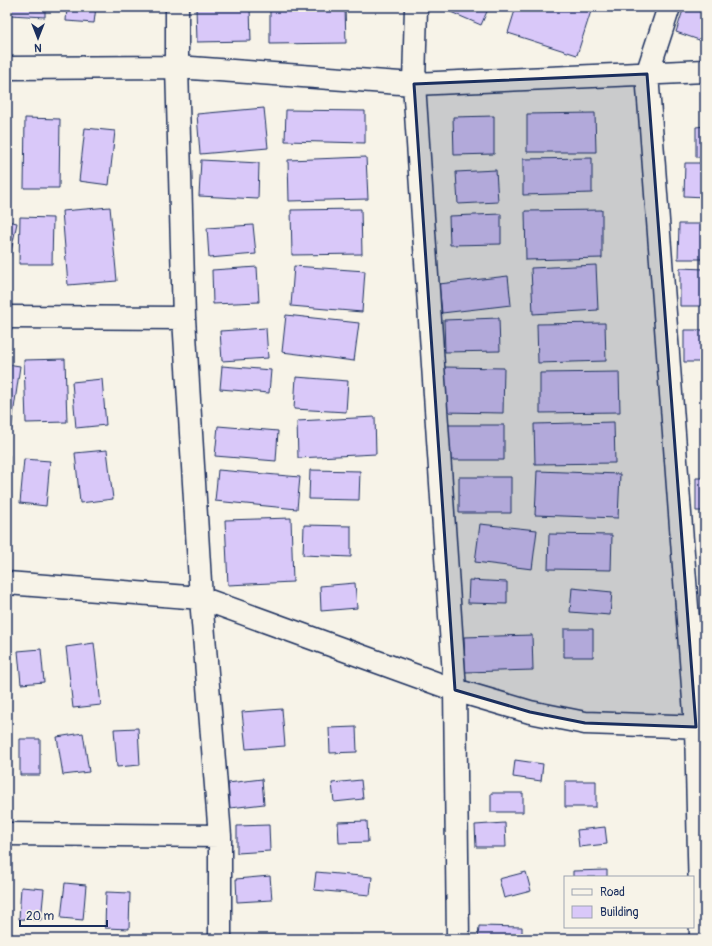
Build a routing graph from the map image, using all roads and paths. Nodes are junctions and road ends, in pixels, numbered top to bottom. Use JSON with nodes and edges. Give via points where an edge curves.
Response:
{"nodes":[{"id":1,"x":177,"y":7,"type":"edge"},
{"id":2,"x":416,"y":7,"type":"edge"},
{"id":3,"x":669,"y":7,"type":"edge"},
{"id":4,"x":177,"y":67,"type":"junction"},
{"id":5,"x":7,"y":68,"type":"edge"},
{"id":6,"x":705,"y":71,"type":"edge"},
{"id":7,"x":647,"y":74,"type":"junction"},
{"id":8,"x":414,"y":84,"type":"junction"},
{"id":9,"x":7,"y":317,"type":"edge"},
{"id":10,"x":184,"y":318,"type":"junction"},
{"id":11,"x":7,"y":583,"type":"edge"},
{"id":12,"x":201,"y":598,"type":"junction"},
{"id":13,"x":455,"y":690,"type":"junction"},
{"id":14,"x":700,"y":727,"type":"edge"},
{"id":15,"x":7,"y":834,"type":"edge"},
{"id":16,"x":220,"y":836,"type":"junction"},
{"id":17,"x":220,"y":939,"type":"edge"},
{"id":18,"x":458,"y":939,"type":"edge"},
{"id":19,"x":701,"y":939,"type":"edge"}],
"edges":[{"from":1,"to":4,"type":"street"},
{"from":2,"to":8,"type":"street"},
{"from":3,"to":7,"type":"street"},
{"from":4,"to":5,"type":"street"},
{"from":4,"to":8,"type":"street"},
{"from":4,"to":10,"type":"street"},
{"from":6,"to":7,"type":"street"},
{"from":7,"to":8,"type":"street"},
{"from":7,"to":14,"type":"street"},
{"from":8,"to":13,"type":"street"},
{"from":9,"to":10,"type":"street"},
{"from":10,"to":12,"type":"street"},
{"from":11,"to":12,"type":"street"},
{"from":12,"to":13,"type":"street"},
{"from":12,"to":16,"type":"street"},
{"from":13,"to":14,"type":"street","via":[[530,712],[585,723]]},
{"from":13,"to":18,"type":"street"},
{"from":14,"to":19,"type":"street"},
{"from":15,"to":16,"type":"street"},
{"from":16,"to":17,"type":"street"}]}
